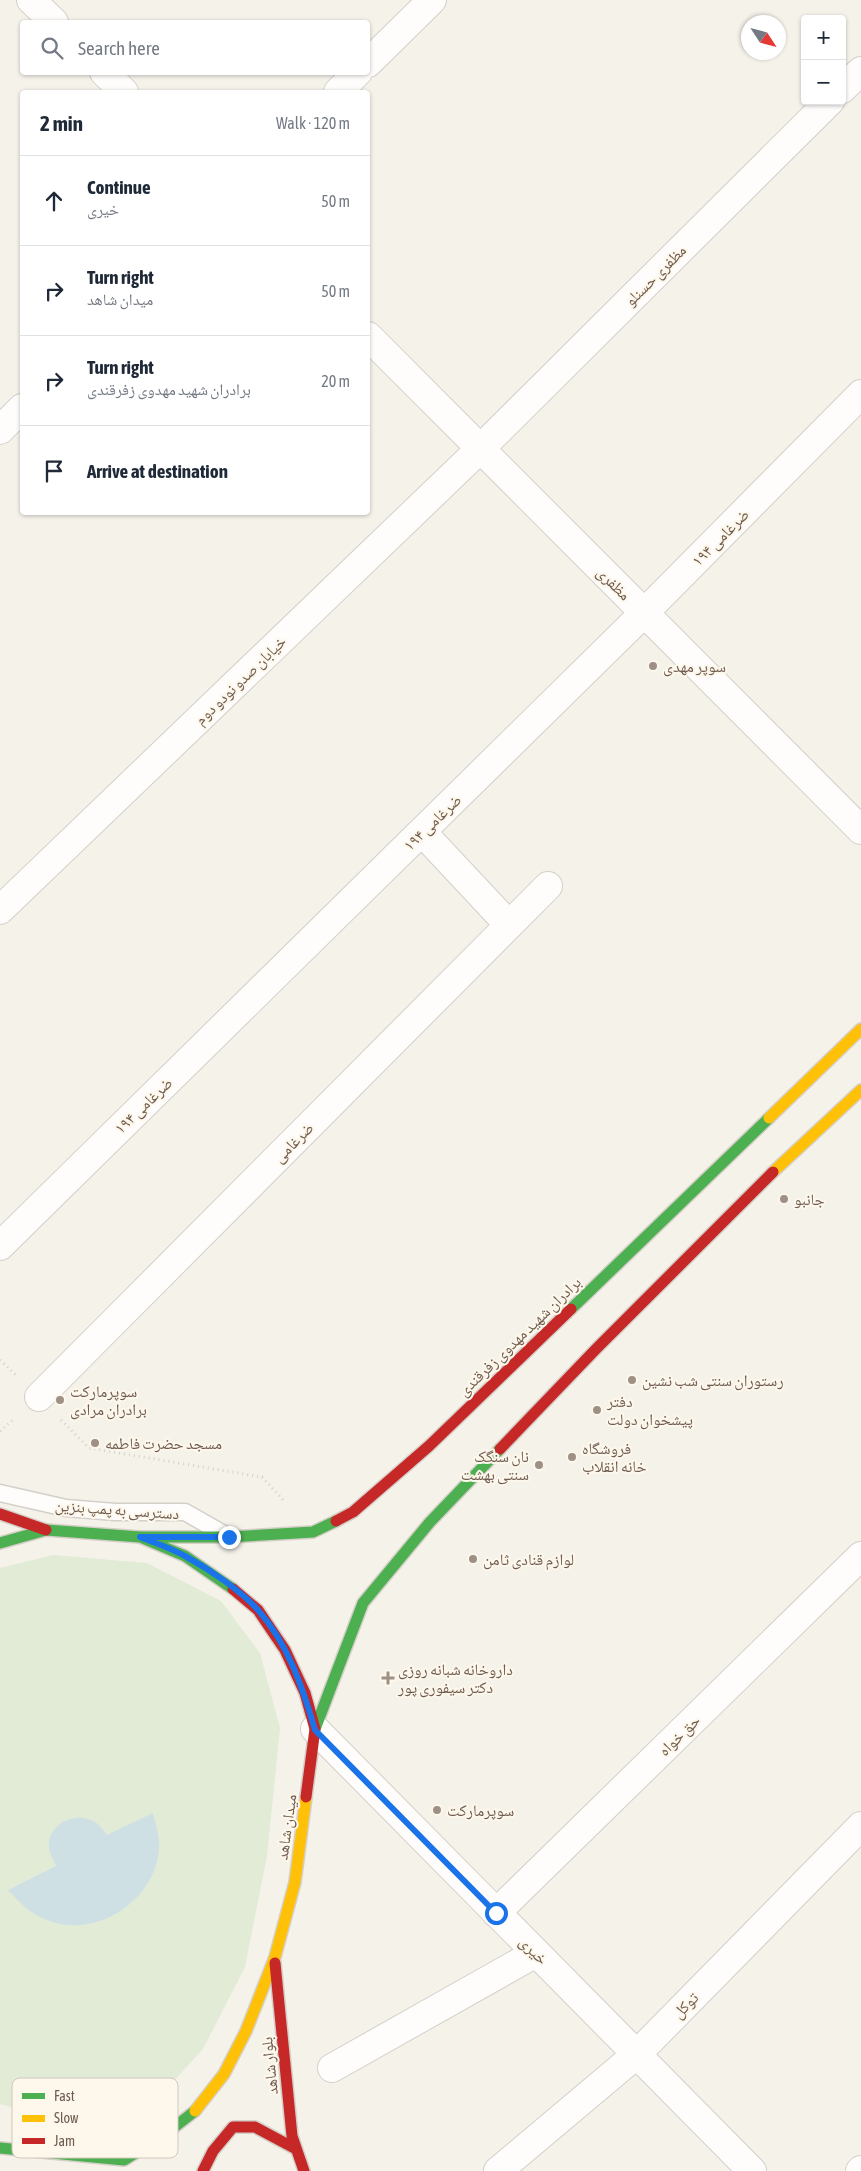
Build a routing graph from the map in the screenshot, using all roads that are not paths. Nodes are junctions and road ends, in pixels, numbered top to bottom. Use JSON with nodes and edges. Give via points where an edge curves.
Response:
{"nodes":[{"id":1,"x":31,"y":0,"type":"edge"},
{"id":2,"x":432,"y":0,"type":"edge"},
{"id":3,"x":52,"y":20,"type":"edge"},
{"id":4,"x":370,"y":61,"type":"edge"},
{"id":5,"x":861,"y":70,"type":"edge"},
{"id":6,"x":107,"y":75,"type":"edge"},
{"id":7,"x":355,"y":75,"type":"edge"},
{"id":8,"x":846,"y":85,"type":"edge"},
{"id":9,"x":122,"y":90,"type":"edge"},
{"id":10,"x":340,"y":90,"type":"edge"},
{"id":11,"x":826,"y":105,"type":"edge"},
{"id":12,"x":370,"y":338,"type":"edge"},
{"id":13,"x":861,"y":394,"type":"edge"},
{"id":14,"x":20,"y":410,"type":"edge"},
{"id":15,"x":0,"y":430,"type":"edge"},
{"id":16,"x":480,"y":449,"type":"junction"},
{"id":17,"x":644,"y":613,"type":"junction"},
{"id":18,"x":861,"y":830,"type":"edge"},
{"id":19,"x":422,"y":832,"type":"junction"},
{"id":20,"x":548,"y":886,"type":"dead end"},
{"id":21,"x":0,"y":910,"type":"edge"},
{"id":22,"x":509,"y":925,"type":"junction"},
{"id":23,"x":861,"y":1028,"type":"edge"},
{"id":24,"x":861,"y":1090,"type":"edge"},
{"id":25,"x":0,"y":1246,"type":"edge"},
{"id":26,"x":38,"y":1397,"type":"road end"},
{"id":27,"x":0,"y":1493,"type":"edge"},
{"id":28,"x":0,"y":1514,"type":"edge"},
{"id":29,"x":46,"y":1530,"type":"junction"},
{"id":30,"x":140,"y":1537,"type":"junction"},
{"id":31,"x":229,"y":1537,"type":"junction"},
{"id":32,"x":0,"y":1543,"type":"edge"},
{"id":33,"x":861,"y":1556,"type":"edge"},
{"id":34,"x":315,"y":1730,"type":"junction"},
{"id":35,"x":861,"y":1826,"type":"edge"},
{"id":36,"x":496,"y":1913,"type":"junction"},
{"id":37,"x":536,"y":1952,"type":"junction"},
{"id":38,"x":275,"y":1957,"type":"junction"},
{"id":39,"x":637,"y":2054,"type":"junction"},
{"id":40,"x":332,"y":2068,"type":"dead end"},
{"id":41,"x":178,"y":2124,"type":"edge"},
{"id":42,"x":296,"y":2149,"type":"junction"},
{"id":43,"x":85,"y":2158,"type":"edge"},
{"id":44,"x":134,"y":2158,"type":"edge"},
{"id":45,"x":203,"y":2171,"type":"edge"},
{"id":46,"x":304,"y":2171,"type":"edge"},
{"id":47,"x":498,"y":2171,"type":"edge"},
{"id":48,"x":752,"y":2171,"type":"edge"}],
"edges":[{"from":1,"to":3,"type":"street"},
{"from":2,"to":4,"type":"street"},
{"from":5,"to":8,"type":"street"},
{"from":6,"to":9,"type":"street"},
{"from":7,"to":10,"type":"street"},
{"from":11,"to":16,"type":"street","name":"مظفری حسنلو"},
{"from":12,"to":16,"type":"street","name":"مظفری"},
{"from":13,"to":17,"type":"street","name":"ضرغامی ۱۹۴"},
{"from":14,"to":15,"type":"street"},
{"from":16,"to":17,"type":"street","name":"مظفری"},
{"from":16,"to":21,"type":"street","name":"خیابان صدو نودو دوم"},
{"from":17,"to":18,"type":"street","name":"مظفری"},
{"from":17,"to":19,"type":"street","name":"ضرغامی ۱۹۴"},
{"from":19,"to":22,"type":"street"},
{"from":19,"to":25,"type":"street","name":"ضرغامی ۱۹۴"},
{"from":20,"to":22,"type":"street","name":"ضرغامی"},
{"from":22,"to":26,"type":"street","name":"ضرغامی"},
{"from":23,"to":31,"type":"main road","name":"برادران شهید مهدوی زفرقندی","via":[[429,1446],[353,1512],[313,1532]]},
{"from":24,"to":34,"type":"main road","via":[[800,1144],[430,1522],[363,1603]]},
{"from":27,"to":31,"type":"lane","name":"دسترسی به پمپ بنزین","via":[[66,1508],[184,1512]]},
{"from":28,"to":29,"type":"main road"},
{"from":29,"to":30,"type":"main road","name":"میدان شاهد"},
{"from":29,"to":32,"type":"main road","name":"میدان شاهد"},
{"from":30,"to":31,"type":"main road","name":"برادران شهید مهدوی زفرقندی"},
{"from":30,"to":34,"type":"main road","name":"میدان شاهد","via":[[192,1560],[258,1610],[285,1650],[305,1693]]},
{"from":33,"to":36,"type":"street","name":"حق خواه"},
{"from":34,"to":36,"type":"street","name":"خیری"},
{"from":34,"to":38,"type":"main road","name":"میدان شاهد","via":[[295,1882]]},
{"from":35,"to":39,"type":"street","name":"توکل"},
{"from":36,"to":37,"type":"street","name":"خیری"},
{"from":37,"to":39,"type":"street","name":"خیری"},
{"from":37,"to":40,"type":"street"},
{"from":38,"to":41,"type":"main road","name":"میدان شاهد","via":[[246,2031],[224,2074],[200,2107]]},
{"from":38,"to":42,"type":"main road","name":"بلوار شاهد","via":[[292,2136]]},
{"from":39,"to":47,"type":"street","name":"توکل"},
{"from":39,"to":48,"type":"street","name":"خیری"},
{"from":42,"to":45,"type":"main road","via":[[255,2127],[233,2127],[213,2151]]},
{"from":42,"to":46,"type":"main road","name":"بلوار شاهد"},
{"from":43,"to":44,"type":"main road","name":"میدان شاهد","via":[[128,2163]]}]}
